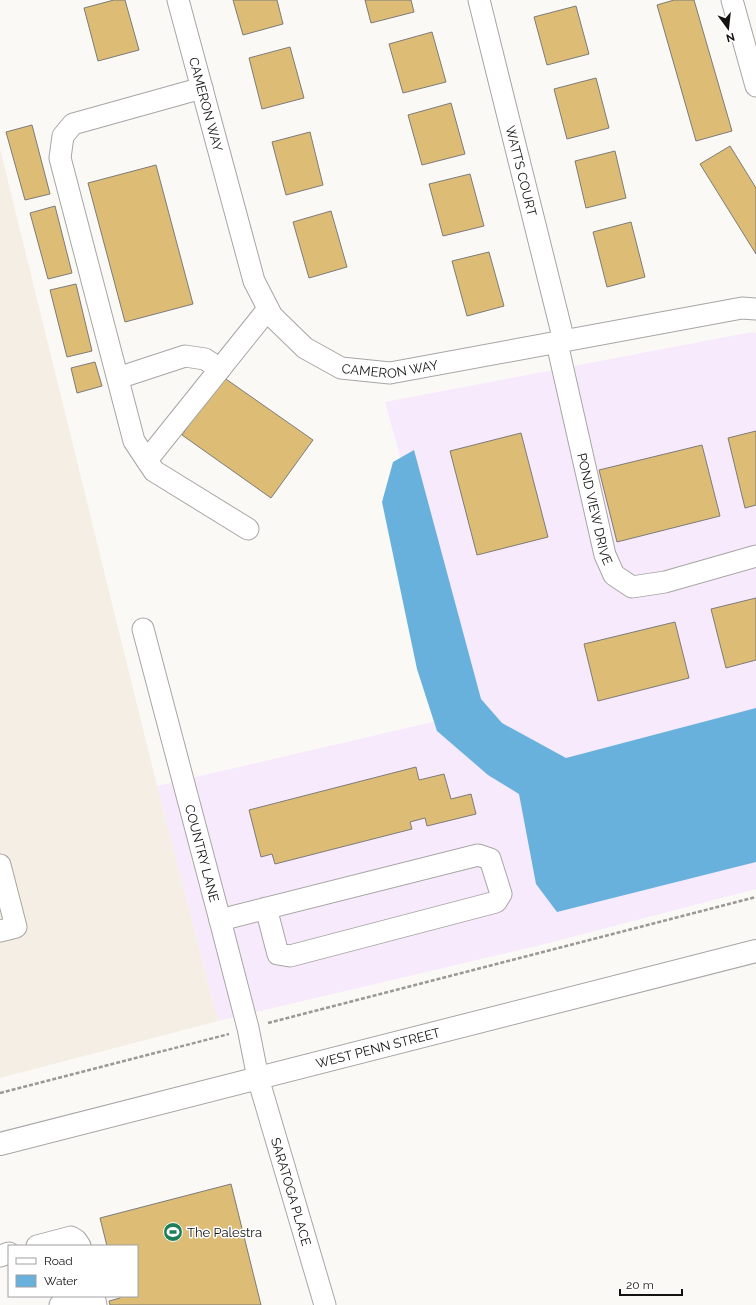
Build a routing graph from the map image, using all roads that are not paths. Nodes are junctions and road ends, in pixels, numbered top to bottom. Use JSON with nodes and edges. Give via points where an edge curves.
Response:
{"nodes":[{"id":1,"x":178,"y":0,"type":"edge"},
{"id":2,"x":479,"y":0,"type":"edge"},
{"id":3,"x":732,"y":0,"type":"edge"},
{"id":4,"x":756,"y":86,"type":"edge"},
{"id":5,"x":202,"y":88,"type":"junction"},
{"id":6,"x":268,"y":309,"type":"junction"},
{"id":7,"x":756,"y":309,"type":"edge"},
{"id":8,"x":560,"y":342,"type":"junction"},
{"id":9,"x":220,"y":369,"type":"junction"},
{"id":10,"x":118,"y":378,"type":"junction"},
{"id":11,"x":147,"y":460,"type":"junction"},
{"id":12,"x":248,"y":529,"type":"dead end"},
{"id":13,"x":756,"y":556,"type":"edge"},
{"id":14,"x":143,"y":630,"type":"dead end"},
{"id":15,"x":0,"y":865,"type":"edge"},
{"id":16,"x":266,"y":908,"type":"junction"},
{"id":17,"x":220,"y":920,"type":"junction"},
{"id":18,"x":0,"y":931,"type":"edge"},
{"id":19,"x":756,"y":951,"type":"edge"},
{"id":20,"x":258,"y":1078,"type":"junction"},
{"id":21,"x":0,"y":1144,"type":"edge"},
{"id":22,"x":41,"y":1245,"type":"edge"},
{"id":23,"x":79,"y":1245,"type":"edge"},
{"id":24,"x":90,"y":1297,"type":"edge"},
{"id":25,"x":60,"y":1305,"type":"edge"},
{"id":26,"x":325,"y":1305,"type":"edge"}],
"edges":[{"from":1,"to":5,"type":"street","name":"CAMERON WAY"},
{"from":2,"to":8,"type":"street","name":"WATTS COURT"},
{"from":3,"to":4,"type":"street"},
{"from":5,"to":6,"type":"street","name":"CAMERON WAY","via":[[254,281]]},
{"from":5,"to":10,"type":"street","via":[[73,124],[63,136],[60,158]]},
{"from":6,"to":8,"type":"street","name":"CAMERON WAY","via":[[305,348],[341,368],[390,373]]},
{"from":6,"to":9,"type":"street"},
{"from":7,"to":8,"type":"street","name":"CAMERON WAY","via":[[742,308]]},
{"from":8,"to":13,"type":"street","name":"POND VIEW DRIVE","via":[[605,555],[614,575],[632,587],[665,582]]},
{"from":9,"to":10,"type":"street","via":[[205,358],[185,356]]},
{"from":9,"to":11,"type":"street"},
{"from":10,"to":11,"type":"street","via":[[134,440]]},
{"from":11,"to":12,"type":"street","via":[[154,471]]},
{"from":14,"to":17,"type":"street","name":"COUNTRY LANE"},
{"from":15,"to":18,"type":"street","via":[[16,927]]},
{"from":16,"to":16,"type":"street","via":[[478,855],[490,860],[501,894],[496,902],[290,956],[278,954]]},
{"from":16,"to":17,"type":"street"},
{"from":17,"to":20,"type":"street","name":"COUNTRY LANE"},
{"from":19,"to":20,"type":"main road","name":"WEST PENN STREET"},
{"from":20,"to":21,"type":"main road","name":"WEST PENN STREET"},
{"from":20,"to":26,"type":"street","name":"SARATOGA PLACE"},
{"from":22,"to":23,"type":"street","via":[[71,1237]]},
{"from":24,"to":25,"type":"street"}]}
